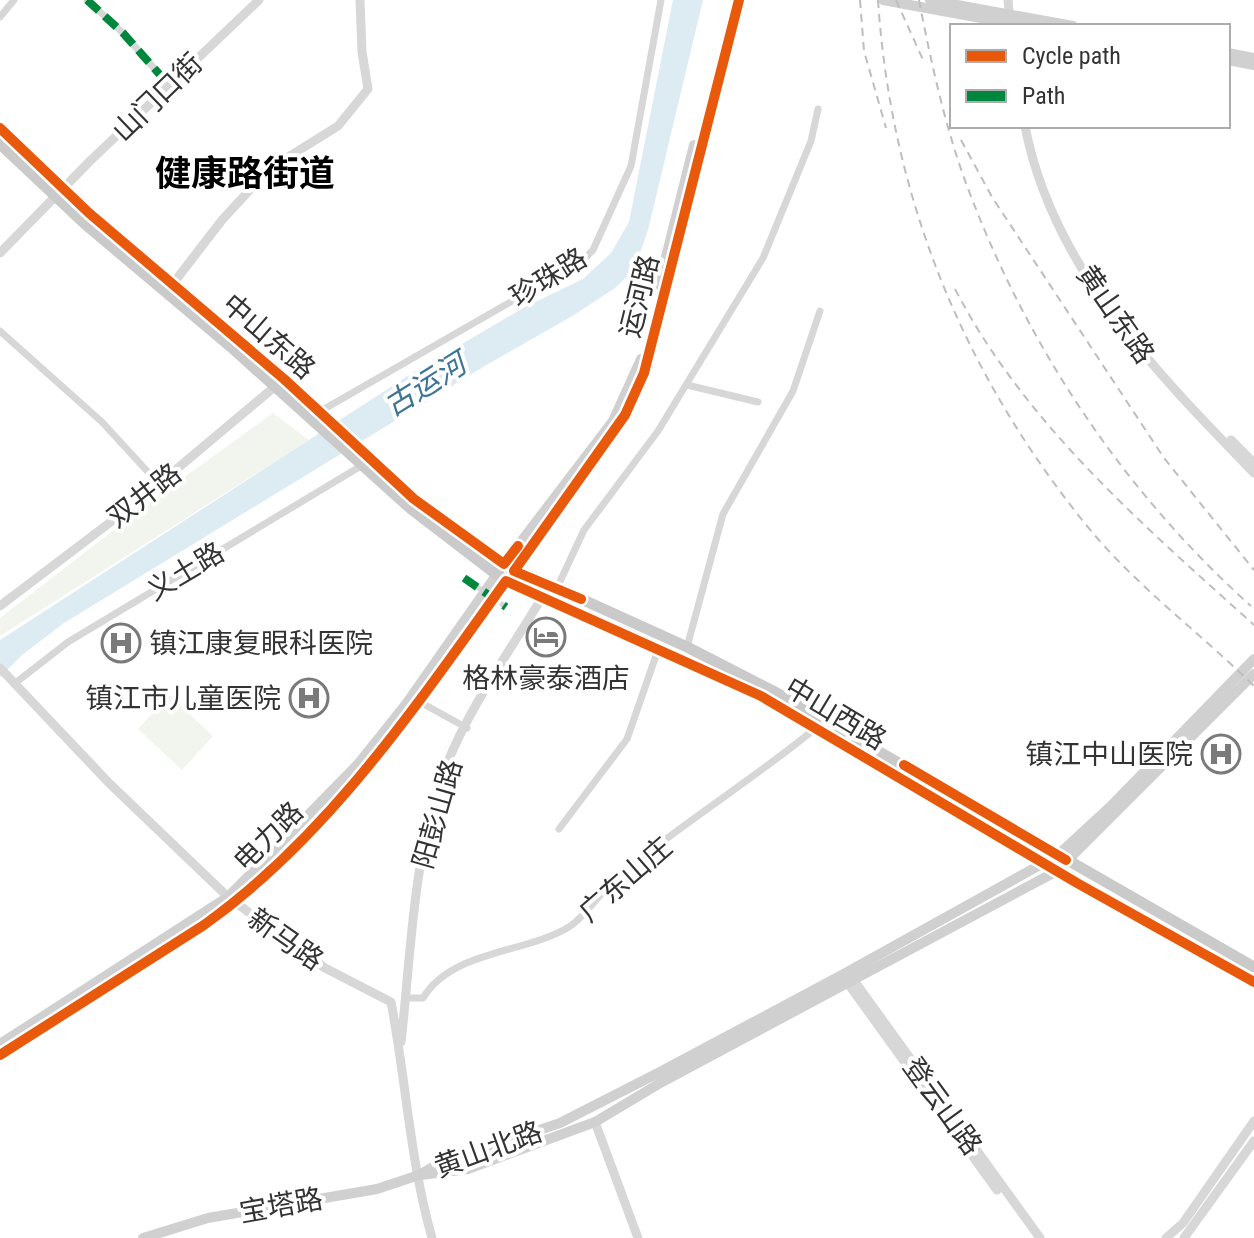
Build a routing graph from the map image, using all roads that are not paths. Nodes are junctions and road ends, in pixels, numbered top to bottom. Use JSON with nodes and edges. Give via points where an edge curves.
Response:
{"nodes":[{"id":1,"x":14,"y":0,"type":"edge"},
{"id":2,"x":87,"y":0,"type":"edge"},
{"id":3,"x":259,"y":0,"type":"edge"},
{"id":4,"x":360,"y":0,"type":"edge"},
{"id":5,"x":661,"y":0,"type":"edge"},
{"id":6,"x":732,"y":0,"type":"edge"},
{"id":7,"x":739,"y":0,"type":"edge"},
{"id":8,"x":883,"y":0,"type":"edge"},
{"id":9,"x":930,"y":0,"type":"edge"},
{"id":10,"x":1011,"y":0,"type":"edge"},
{"id":11,"x":0,"y":17,"type":"edge"},
{"id":12,"x":1014,"y":22,"type":"edge"},
{"id":13,"x":1044,"y":24,"type":"edge"},
{"id":14,"x":1230,"y":53,"type":"edge"},
{"id":15,"x":1254,"y":58,"type":"edge"},
{"id":16,"x":1230,"y":60,"type":"edge"},
{"id":17,"x":1254,"y":65,"type":"edge"},
{"id":18,"x":169,"y":85,"type":"junction"},
{"id":19,"x":818,"y":109,"type":"dead end"},
{"id":20,"x":0,"y":128,"type":"edge"},
{"id":21,"x":1028,"y":128,"type":"edge"},
{"id":22,"x":1029,"y":128,"type":"edge"},
{"id":23,"x":0,"y":144,"type":"edge"},
{"id":24,"x":60,"y":191,"type":"junction"},
{"id":25,"x":0,"y":253,"type":"edge"},
{"id":26,"x":172,"y":285,"type":"junction"},
{"id":27,"x":820,"y":311,"type":"dead end"},
{"id":28,"x":0,"y":331,"type":"edge"},
{"id":29,"x":280,"y":383,"type":"junction"},
{"id":30,"x":687,"y":385,"type":"junction"},
{"id":31,"x":758,"y":402,"type":"dead end"},
{"id":32,"x":319,"y":412,"type":"junction"},
{"id":33,"x":325,"y":426,"type":"junction"},
{"id":34,"x":360,"y":460,"type":"junction"},
{"id":35,"x":1254,"y":463,"type":"edge"},
{"id":36,"x":1254,"y":473,"type":"edge"},
{"id":37,"x":159,"y":484,"type":"junction"},
{"id":38,"x":509,"y":568,"type":"junction"},
{"id":39,"x":502,"y":578,"type":"junction"},
{"id":40,"x":556,"y":590,"type":"junction"},
{"id":41,"x":541,"y":599,"type":"junction"},
{"id":42,"x":0,"y":606,"type":"edge"},
{"id":43,"x":659,"y":647,"type":"junction"},
{"id":44,"x":687,"y":647,"type":"junction"},
{"id":45,"x":1254,"y":659,"type":"edge"},
{"id":46,"x":2,"y":670,"type":"edge"},
{"id":47,"x":1254,"y":674,"type":"edge"},
{"id":48,"x":14,"y":684,"type":"junction"},
{"id":49,"x":420,"y":702,"type":"junction"},
{"id":50,"x":825,"y":720,"type":"junction"},
{"id":51,"x":467,"y":728,"type":"junction"},
{"id":52,"x":816,"y":729,"type":"junction"},
{"id":53,"x":559,"y":829,"type":"dead end"},
{"id":54,"x":1058,"y":855,"type":"junction"},
{"id":55,"x":1070,"y":862,"type":"junction"},
{"id":56,"x":1045,"y":863,"type":"junction"},
{"id":57,"x":1057,"y":871,"type":"junction"},
{"id":58,"x":231,"y":900,"type":"junction"},
{"id":59,"x":1254,"y":967,"type":"edge"},
{"id":60,"x":848,"y":978,"type":"junction"},
{"id":61,"x":1254,"y":982,"type":"edge"},
{"id":62,"x":406,"y":998,"type":"junction"},
{"id":63,"x":0,"y":1044,"type":"edge"},
{"id":64,"x":400,"y":1051,"type":"junction"},
{"id":65,"x":0,"y":1055,"type":"edge"},
{"id":66,"x":1254,"y":1121,"type":"edge"},
{"id":67,"x":595,"y":1122,"type":"junction"},
{"id":68,"x":1251,"y":1138,"type":"edge"},
{"id":69,"x":419,"y":1175,"type":"junction"},
{"id":70,"x":143,"y":1238,"type":"edge"},
{"id":71,"x":432,"y":1238,"type":"edge"},
{"id":72,"x":638,"y":1238,"type":"edge"},
{"id":73,"x":1037,"y":1238,"type":"edge"},
{"id":74,"x":1166,"y":1238,"type":"edge"},
{"id":75,"x":1184,"y":1238,"type":"edge"}],
"edges":[{"from":1,"to":11,"type":"street"},
{"from":2,"to":18,"type":"street"},
{"from":3,"to":18,"type":"street","name":"山门口街"},
{"from":4,"to":26,"type":"street","via":[[368,89],[338,126],[269,169]]},
{"from":5,"to":32,"type":"street","name":"珍珠路","via":[[631,166],[593,250]]},
{"from":6,"to":38,"type":"main road","name":"运河路","via":[[639,368],[613,421]]},
{"from":7,"to":38,"type":"main road","name":"运河路","via":[[644,373],[625,415]]},
{"from":8,"to":12,"type":"main road"},
{"from":9,"to":12,"type":"main road"},
{"from":10,"to":12,"type":"street"},
{"from":12,"to":13,"type":"main road"},
{"from":14,"to":15,"type":"main road"},
{"from":16,"to":17,"type":"main road"},
{"from":18,"to":24,"type":"street","name":"山门口街"},
{"from":19,"to":30,"type":"street","via":[[811,141],[763,258]]},
{"from":20,"to":24,"type":"main road","name":"中山东路"},
{"from":21,"to":36,"type":"street","name":"黄山东路","via":[[1029,150],[1048,199],[1115,320],[1159,375]]},
{"from":22,"to":35,"type":"street","name":"黄山东路","via":[[1051,193],[1107,299],[1163,371]]},
{"from":23,"to":24,"type":"main road","name":"中山东路"},
{"from":24,"to":25,"type":"street","name":"山门口街"},
{"from":24,"to":26,"type":"main road","name":"中山东路"},
{"from":24,"to":29,"type":"main road","name":"中山东路"},
{"from":26,"to":29,"type":"main road","name":"中山东路"},
{"from":27,"to":44,"type":"street","via":[[793,391],[723,514]]},
{"from":28,"to":37,"type":"street","via":[[102,422]]},
{"from":29,"to":32,"type":"main road","name":"中山东路"},
{"from":29,"to":33,"type":"main road","name":"中山东路"},
{"from":29,"to":37,"type":"street","name":"双井路"},
{"from":30,"to":31,"type":"street"},
{"from":30,"to":40,"type":"street","via":[[584,530]]},
{"from":32,"to":33,"type":"main road","name":"中山东路"},
{"from":33,"to":34,"type":"main road","name":"中山东路"},
{"from":34,"to":38,"type":"main road","name":"中山东路"},
{"from":34,"to":39,"type":"main road","name":"中山东路"},
{"from":34,"to":48,"type":"street","name":"义土路","via":[[68,642]]},
{"from":37,"to":42,"type":"street","name":"双井路"},
{"from":38,"to":39,"type":"main road"},
{"from":38,"to":40,"type":"main road","name":"中山西路"},
{"from":39,"to":41,"type":"main road","name":"中山西路"},
{"from":39,"to":49,"type":"main road","name":"电力路"},
{"from":39,"to":58,"type":"main road","name":"电力路","via":[[358,764]]},
{"from":40,"to":44,"type":"main road","name":"中山西路"},
{"from":41,"to":43,"type":"main road","name":"中山西路"},
{"from":41,"to":51,"type":"street","name":"阳彭山路"},
{"from":43,"to":52,"type":"main road","name":"中山西路"},
{"from":43,"to":53,"type":"street","via":[[627,739]]},
{"from":44,"to":50,"type":"main road","name":"中山西路"},
{"from":45,"to":54,"type":"main road","name":"黄山北路"},
{"from":46,"to":48,"type":"street","name":"新马路"},
{"from":47,"to":55,"type":"main road","name":"黄山北路"},
{"from":48,"to":58,"type":"street","name":"新马路"},
{"from":49,"to":51,"type":"street"},
{"from":49,"to":58,"type":"main road","name":"电力路","via":[[325,812]]},
{"from":50,"to":52,"type":"street","name":"广东山庄"},
{"from":50,"to":54,"type":"main road","name":"中山西路"},
{"from":51,"to":62,"type":"street","name":"阳彭山路","via":[[448,763],[420,863],[409,930]]},
{"from":52,"to":56,"type":"main road","name":"中山西路"},
{"from":52,"to":62,"type":"street","name":"广东山庄","via":[[612,883],[571,926],[454,968],[423,998]]},
{"from":54,"to":55,"type":"main road","name":"中山西路"},
{"from":54,"to":56,"type":"main road","name":"黄山北路"},
{"from":55,"to":57,"type":"main road","name":"黄山北路"},
{"from":55,"to":59,"type":"main road","name":"中山西路"},
{"from":56,"to":57,"type":"main road","name":"中山西路"},
{"from":56,"to":60,"type":"main road","name":"黄山北路"},
{"from":57,"to":60,"type":"main road","name":"黄山北路"},
{"from":57,"to":61,"type":"main road","name":"中山西路"},
{"from":58,"to":63,"type":"main road","name":"电力路"},
{"from":58,"to":64,"type":"street","name":"新马路","via":[[325,968],[386,997]]},
{"from":58,"to":65,"type":"main road","name":"电力路"},
{"from":60,"to":67,"type":"main road","name":"黄山北路"},
{"from":60,"to":69,"type":"main road","name":"黄山北路","via":[[560,1123]]},
{"from":60,"to":73,"type":"street","name":"登云山路"},
{"from":62,"to":64,"type":"street","name":"阳彭山路"},
{"from":64,"to":69,"type":"street","name":"新马路"},
{"from":66,"to":68,"type":"street"},
{"from":67,"to":69,"type":"main road","name":"黄山北路","via":[[468,1169]]},
{"from":67,"to":72,"type":"street"},
{"from":68,"to":74,"type":"street"},
{"from":68,"to":75,"type":"street"},
{"from":69,"to":70,"type":"main road","name":"宝塔路","via":[[377,1189],[208,1218]]},
{"from":69,"to":71,"type":"street","name":"新马路"}]}
